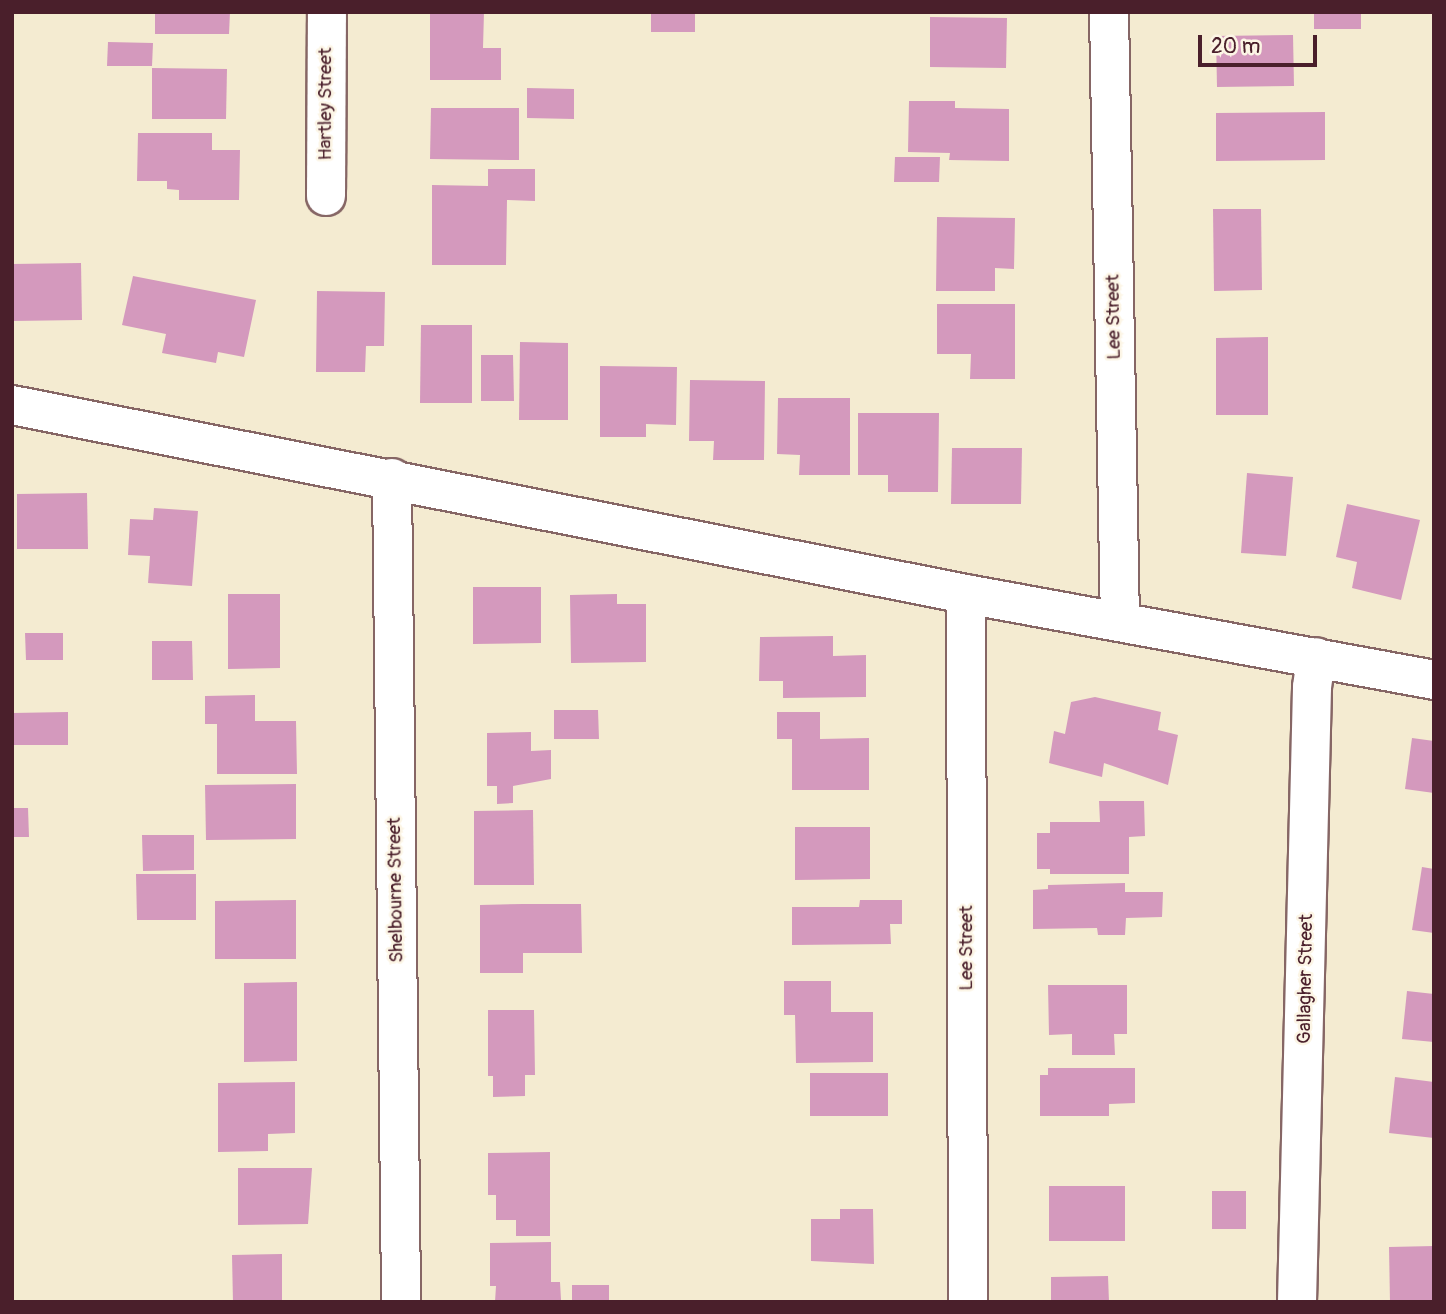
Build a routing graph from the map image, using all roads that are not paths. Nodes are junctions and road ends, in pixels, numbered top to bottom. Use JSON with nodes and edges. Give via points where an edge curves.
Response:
{"nodes":[{"id":1,"x":327,"y":12,"type":"edge"},
{"id":2,"x":1109,"y":12,"type":"edge"},
{"id":3,"x":326,"y":196,"type":"dead end"},
{"id":4,"x":12,"y":405,"type":"edge"},
{"id":5,"x":392,"y":478,"type":"junction"},
{"id":6,"x":966,"y":594,"type":"junction"},
{"id":7,"x":1120,"y":622,"type":"junction"},
{"id":8,"x":1316,"y":657,"type":"junction"},
{"id":9,"x":1434,"y":680,"type":"edge"},
{"id":10,"x":401,"y":1302,"type":"edge"},
{"id":11,"x":968,"y":1302,"type":"edge"},
{"id":12,"x":1297,"y":1302,"type":"edge"}],
"edges":[{"from":1,"to":3,"type":"street","name":"Hartley Street"},
{"from":2,"to":7,"type":"street","name":"Lee Street"},
{"from":4,"to":5,"type":"street"},
{"from":5,"to":6,"type":"street"},
{"from":5,"to":10,"type":"street","name":"Shelbourne Street"},
{"from":6,"to":7,"type":"street"},
{"from":6,"to":11,"type":"street","name":"Lee Street"},
{"from":7,"to":8,"type":"street"},
{"from":8,"to":9,"type":"street"},
{"from":8,"to":12,"type":"street","name":"Gallagher Street","via":[[1311,687]]}]}
